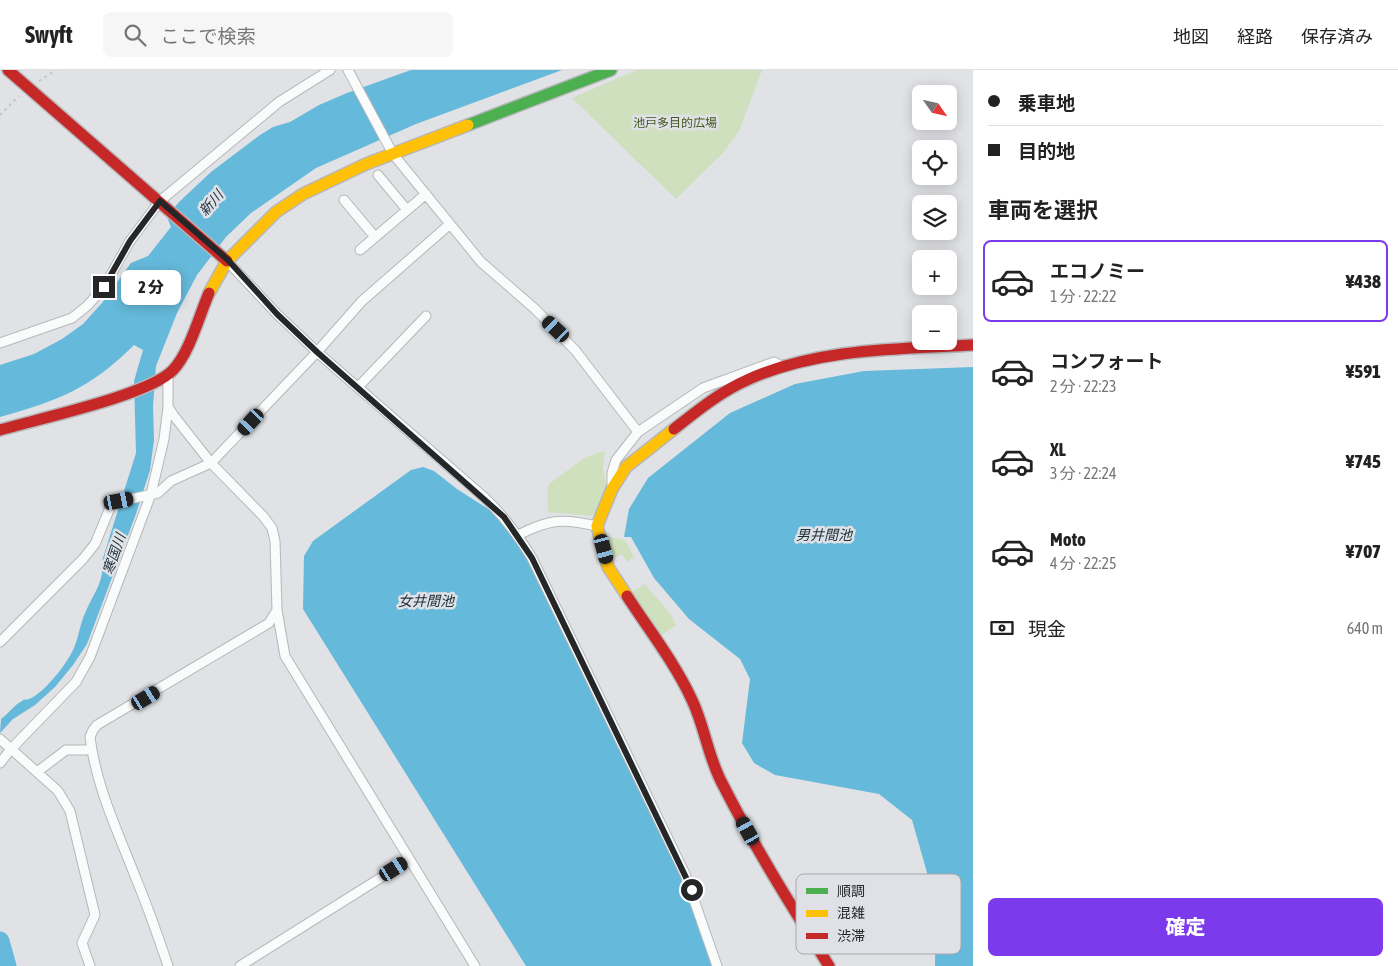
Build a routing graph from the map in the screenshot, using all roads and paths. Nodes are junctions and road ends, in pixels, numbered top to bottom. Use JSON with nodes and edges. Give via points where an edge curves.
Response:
{"nodes":[{"id":1,"x":8,"y":70,"type":"edge"},
{"id":2,"x":330,"y":70,"type":"edge"},
{"id":3,"x":611,"y":70,"type":"edge"},
{"id":4,"x":350,"y":74,"type":"edge"},
{"id":5,"x":391,"y":152,"type":"junction"},
{"id":6,"x":378,"y":175,"type":"dead end"},
{"id":7,"x":426,"y":194,"type":"junction"},
{"id":8,"x":344,"y":200,"type":"dead end"},
{"id":9,"x":163,"y":203,"type":"junction"},
{"id":10,"x":407,"y":210,"type":"junction"},
{"id":11,"x":450,"y":224,"type":"junction"},
{"id":12,"x":375,"y":237,"type":"junction"},
{"id":13,"x":360,"y":250,"type":"dead end"},
{"id":14,"x":225,"y":258,"type":"junction"},
{"id":15,"x":426,"y":316,"type":"dead end"},
{"id":16,"x":0,"y":343,"type":"edge"},
{"id":17,"x":973,"y":345,"type":"edge"},
{"id":18,"x":317,"y":352,"type":"junction"},
{"id":19,"x":783,"y":367,"type":"junction"},
{"id":20,"x":164,"y":377,"type":"junction"},
{"id":21,"x":358,"y":387,"type":"junction"},
{"id":22,"x":168,"y":406,"type":"junction"},
{"id":23,"x":0,"y":430,"type":"edge"},
{"id":24,"x":638,"y":432,"type":"junction"},
{"id":25,"x":211,"y":464,"type":"junction"},
{"id":26,"x":612,"y":489,"type":"junction"},
{"id":27,"x":148,"y":495,"type":"junction"},
{"id":28,"x":597,"y":526,"type":"junction"},
{"id":29,"x":518,"y":535,"type":"junction"},
{"id":30,"x":277,"y":610,"type":"junction"},
{"id":31,"x":0,"y":642,"type":"edge"},
{"id":32,"x":6,"y":744,"type":"edge"},
{"id":33,"x":92,"y":750,"type":"junction"},
{"id":34,"x":0,"y":764,"type":"edge"},
{"id":35,"x":37,"y":772,"type":"junction"},
{"id":36,"x":410,"y":860,"type":"junction"},
{"id":37,"x":796,"y":914,"type":"edge"},
{"id":38,"x":821,"y":954,"type":"edge"},
{"id":39,"x":90,"y":966,"type":"edge"},
{"id":40,"x":168,"y":966,"type":"edge"},
{"id":41,"x":240,"y":966,"type":"edge"},
{"id":42,"x":475,"y":966,"type":"edge"},
{"id":43,"x":717,"y":966,"type":"edge"},
{"id":44,"x":829,"y":966,"type":"edge"}],
"edges":[{"from":1,"to":9,"type":"street"},
{"from":2,"to":9,"type":"street","via":[[279,102]]},
{"from":3,"to":5,"type":"street"},
{"from":4,"to":5,"type":"street"},
{"from":5,"to":7,"type":"street"},
{"from":5,"to":14,"type":"street","via":[[303,194],[276,212]]},
{"from":6,"to":10,"type":"street"},
{"from":7,"to":10,"type":"street"},
{"from":7,"to":11,"type":"street"},
{"from":8,"to":12,"type":"street"},
{"from":9,"to":14,"type":"street"},
{"from":9,"to":16,"type":"street","via":[[130,241],[104,287],[87,306],[72,318]]},
{"from":10,"to":12,"type":"street"},
{"from":11,"to":18,"type":"street","via":[[362,300]]},
{"from":11,"to":24,"type":"street","via":[[480,262],[542,316],[575,350]]},
{"from":12,"to":13,"type":"street"},
{"from":14,"to":18,"type":"street"},
{"from":14,"to":20,"type":"street","via":[[186,349],[174,369]]},
{"from":15,"to":21,"type":"street"},
{"from":17,"to":19,"type":"street","via":[[827,356]]},
{"from":18,"to":21,"type":"street"},
{"from":18,"to":25,"type":"street"},
{"from":19,"to":24,"type":"street","via":[[774,362],[703,388]]},
{"from":19,"to":26,"type":"street","via":[[747,380],[710,401],[626,467]]},
{"from":20,"to":22,"type":"street"},
{"from":20,"to":23,"type":"street","via":[[134,391]]},
{"from":21,"to":29,"type":"street","via":[[485,498]]},
{"from":22,"to":25,"type":"street"},
{"from":22,"to":27,"type":"street","via":[[164,439]]},
{"from":24,"to":26,"type":"street","via":[[616,460]]},
{"from":25,"to":27,"type":"street","via":[[172,481],[158,493]]},
{"from":25,"to":30,"type":"street","via":[[272,528]]},
{"from":26,"to":28,"type":"street"},
{"from":27,"to":31,"type":"street","via":[[112,503],[94,544],[83,559]]},
{"from":27,"to":32,"type":"street","via":[[90,657],[76,682]]},
{"from":28,"to":29,"type":"street","via":[[560,520],[537,525]]},
{"from":28,"to":37,"type":"street","via":[[608,566],[683,682],[722,784]]},
{"from":29,"to":43,"type":"street","via":[[685,874]]},
{"from":30,"to":33,"type":"street","via":[[269,623],[254,633],[97,725],[90,737]]},
{"from":30,"to":36,"type":"street","via":[[285,656]]},
{"from":32,"to":34,"type":"street"},
{"from":32,"to":35,"type":"street"},
{"from":33,"to":35,"type":"street","via":[[66,750]]},
{"from":33,"to":40,"type":"street","via":[[107,809]]},
{"from":35,"to":39,"type":"street","via":[[58,791],[70,811],[95,915],[82,942]]},
{"from":36,"to":41,"type":"street"},
{"from":36,"to":42,"type":"street"},
{"from":38,"to":44,"type":"street"}]}
